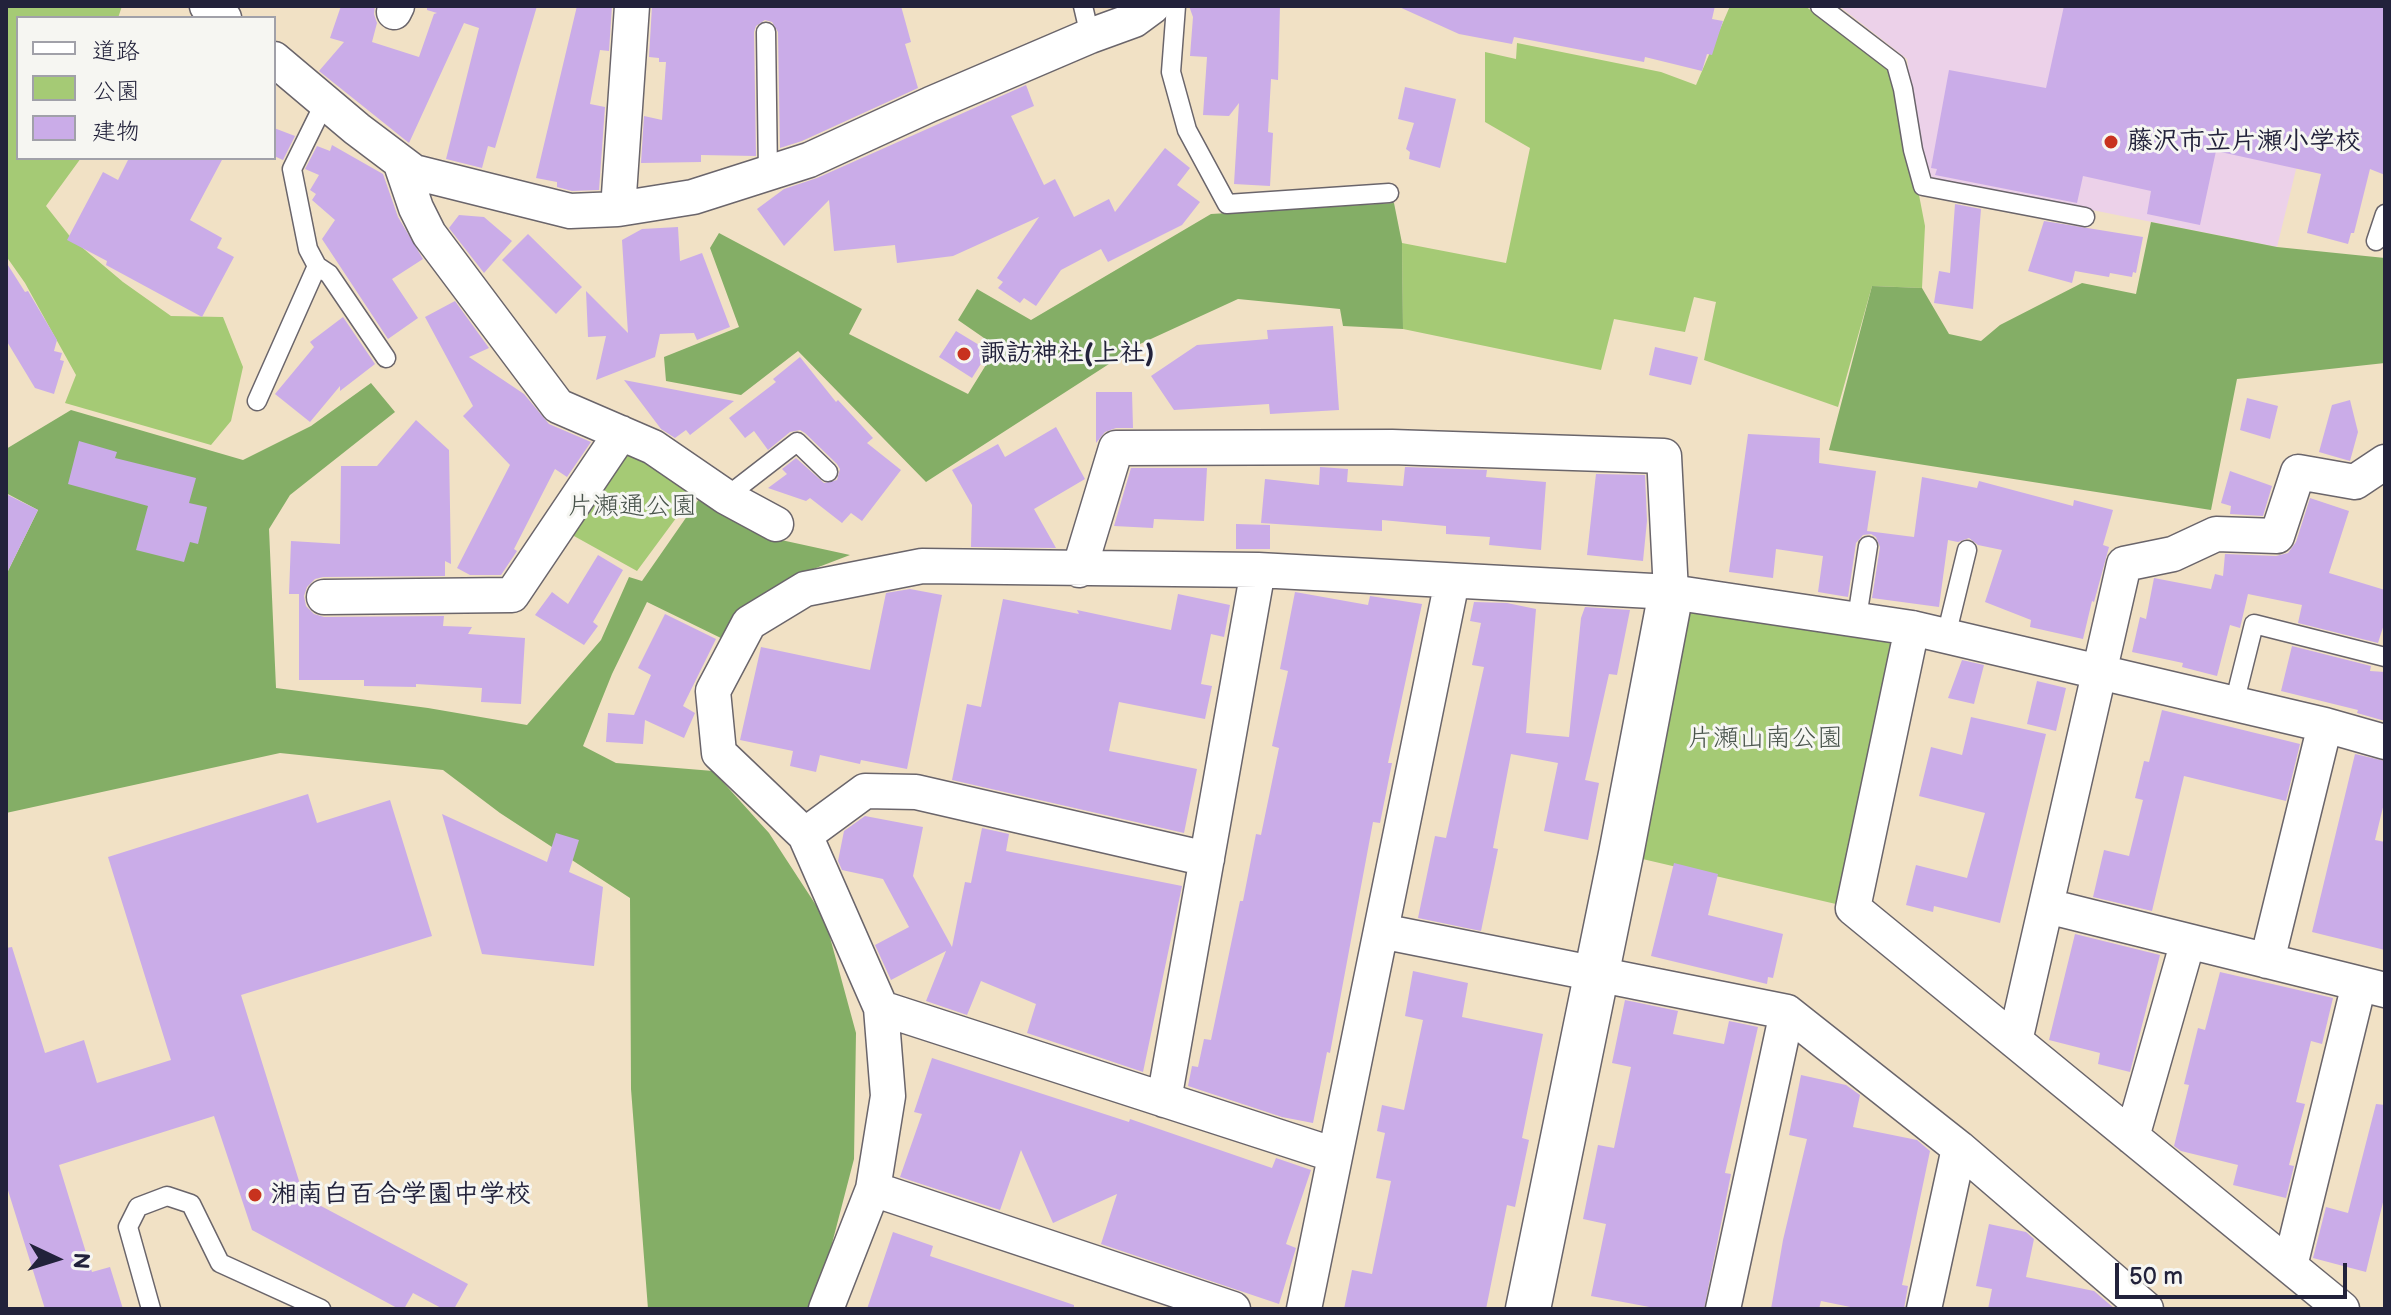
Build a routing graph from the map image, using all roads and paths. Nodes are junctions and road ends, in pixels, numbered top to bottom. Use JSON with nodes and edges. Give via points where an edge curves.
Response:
{"nodes":[{"id":1,"x":632,"y":6,"type":"edge"},
{"id":2,"x":1153,"y":6,"type":"edge"},
{"id":3,"x":1176,"y":6,"type":"edge"},
{"id":4,"x":1820,"y":6,"type":"edge"},
{"id":5,"x":1086,"y":21,"type":"edge"},
{"id":6,"x":766,"y":32,"type":"dead end"},
{"id":7,"x":276,"y":61,"type":"edge"},
{"id":8,"x":325,"y":102,"type":"junction"},
{"id":9,"x":401,"y":164,"type":"junction"},
{"id":10,"x":768,"y":174,"type":"junction"},
{"id":11,"x":1389,"y":193,"type":"dead end"},
{"id":12,"x":618,"y":209,"type":"junction"},
{"id":13,"x":2385,"y":214,"type":"edge"},
{"id":14,"x":2085,"y":217,"type":"dead end"},
{"id":15,"x":2376,"y":241,"type":"dead end"},
{"id":16,"x":317,"y":266,"type":"junction"},
{"id":17,"x":386,"y":358,"type":"dead end"},
{"id":18,"x":257,"y":401,"type":"dead end"},
{"id":19,"x":621,"y":433,"type":"junction"},
{"id":20,"x":2385,"y":462,"type":"edge"},
{"id":21,"x":828,"y":472,"type":"dead end"},
{"id":22,"x":726,"y":497,"type":"junction"},
{"id":23,"x":776,"y":524,"type":"dead end"},
{"id":24,"x":1868,"y":546,"type":"dead end"},
{"id":25,"x":1967,"y":550,"type":"dead end"},
{"id":26,"x":1079,"y":570,"type":"junction"},
{"id":27,"x":1258,"y":570,"type":"junction"},
{"id":28,"x":1452,"y":581,"type":"junction"},
{"id":29,"x":1671,"y":592,"type":"junction"},
{"id":30,"x":324,"y":597,"type":"dead end"},
{"id":31,"x":1857,"y":618,"type":"junction"},
{"id":32,"x":1912,"y":628,"type":"junction"},
{"id":33,"x":1946,"y":636,"type":"junction"},
{"id":34,"x":2385,"y":657,"type":"edge"},
{"id":35,"x":2102,"y":671,"type":"junction"},
{"id":36,"x":2234,"y":704,"type":"junction"},
{"id":37,"x":2325,"y":725,"type":"junction"},
{"id":38,"x":2385,"y":742,"type":"edge"},
{"id":39,"x":805,"y":835,"type":"junction"},
{"id":40,"x":1207,"y":859,"type":"junction"},
{"id":41,"x":2047,"y":906,"type":"junction"},
{"id":42,"x":1381,"y":931,"type":"junction"},
{"id":43,"x":2188,"y":941,"type":"junction"},
{"id":44,"x":2267,"y":961,"type":"junction"},
{"id":45,"x":1596,"y":974,"type":"junction"},
{"id":46,"x":2372,"y":987,"type":"edge"},
{"id":47,"x":881,"y":1008,"type":"junction"},
{"id":48,"x":1787,"y":1012,"type":"junction"},
{"id":49,"x":2015,"y":1041,"type":"junction"},
{"id":50,"x":1164,"y":1100,"type":"junction"},
{"id":51,"x":2132,"y":1137,"type":"junction"},
{"id":52,"x":1959,"y":1148,"type":"junction"},
{"id":53,"x":1335,"y":1155,"type":"junction"},
{"id":54,"x":873,"y":1189,"type":"junction"},
{"id":55,"x":2290,"y":1266,"type":"junction"},
{"id":56,"x":151,"y":1309,"type":"edge"},
{"id":57,"x":321,"y":1309,"type":"edge"},
{"id":58,"x":826,"y":1309,"type":"edge"},
{"id":59,"x":1233,"y":1309,"type":"edge"},
{"id":60,"x":1304,"y":1309,"type":"edge"},
{"id":61,"x":1528,"y":1309,"type":"edge"},
{"id":62,"x":1723,"y":1309,"type":"edge"},
{"id":63,"x":1924,"y":1309,"type":"edge"},
{"id":64,"x":2146,"y":1309,"type":"edge"},
{"id":65,"x":2342,"y":1309,"type":"edge"}],
"edges":[{"from":1,"to":12,"type":"street"},
{"from":2,"to":5,"type":"street","via":[[1134,20]]},
{"from":3,"to":11,"type":"lane","via":[[1171,72],[1187,130],[1227,204]]},
{"from":4,"to":14,"type":"lane","via":[[1896,64],[1923,186]]},
{"from":5,"to":10,"type":"street","via":[[809,160]]},
{"from":6,"to":10,"type":"lane"},
{"from":7,"to":8,"type":"street"},
{"from":8,"to":9,"type":"street"},
{"from":8,"to":16,"type":"lane","via":[[292,169],[308,249]]},
{"from":9,"to":12,"type":"street","via":[[414,172],[570,211]]},
{"from":9,"to":19,"type":"street","via":[[429,234],[558,406]]},
{"from":10,"to":12,"type":"street","via":[[693,197]]},
{"from":13,"to":15,"type":"lane"},
{"from":16,"to":17,"type":"lane","via":[[329,274]]},
{"from":16,"to":18,"type":"lane"},
{"from":19,"to":22,"type":"street","via":[[653,447]]},
{"from":19,"to":30,"type":"street","via":[[512,595]]},
{"from":20,"to":35,"type":"street","via":[[2355,482],[2298,472],[2277,536],[2216,534],[2173,554],[2124,564]]},
{"from":21,"to":22,"type":"lane","via":[[797,442]]},
{"from":22,"to":23,"type":"street"},
{"from":24,"to":31,"type":"lane"},
{"from":25,"to":33,"type":"lane"},
{"from":26,"to":27,"type":"street"},
{"from":26,"to":29,"type":"street","via":[[1116,448],[1392,447],[1616,454],[1664,456]]},
{"from":26,"to":39,"type":"street","via":[[922,566],[805,589],[749,623],[713,691],[719,753]]},
{"from":27,"to":28,"type":"street"},
{"from":27,"to":40,"type":"street"},
{"from":28,"to":29,"type":"street"},
{"from":28,"to":42,"type":"street"},
{"from":29,"to":31,"type":"street"},
{"from":29,"to":45,"type":"street"},
{"from":31,"to":32,"type":"street"},
{"from":32,"to":33,"type":"street"},
{"from":32,"to":49,"type":"street","via":[[1853,908]]},
{"from":33,"to":35,"type":"street"},
{"from":34,"to":36,"type":"lane","via":[[2254,624]]},
{"from":35,"to":36,"type":"street"},
{"from":35,"to":41,"type":"street"},
{"from":36,"to":37,"type":"street"},
{"from":37,"to":38,"type":"street"},
{"from":37,"to":44,"type":"street"},
{"from":39,"to":40,"type":"street","via":[[865,791],[916,792]]},
{"from":39,"to":47,"type":"street"},
{"from":40,"to":50,"type":"street"},
{"from":41,"to":43,"type":"street"},
{"from":41,"to":49,"type":"street"},
{"from":42,"to":45,"type":"street"},
{"from":42,"to":53,"type":"street"},
{"from":43,"to":44,"type":"street"},
{"from":43,"to":51,"type":"street"},
{"from":44,"to":46,"type":"street"},
{"from":45,"to":48,"type":"street"},
{"from":45,"to":61,"type":"street"},
{"from":46,"to":55,"type":"street"},
{"from":47,"to":50,"type":"street"},
{"from":47,"to":54,"type":"street","via":[[888,1096]]},
{"from":48,"to":52,"type":"street"},
{"from":48,"to":62,"type":"street"},
{"from":49,"to":51,"type":"street"},
{"from":50,"to":53,"type":"street"},
{"from":51,"to":55,"type":"street"},
{"from":52,"to":63,"type":"street"},
{"from":52,"to":64,"type":"street"},
{"from":53,"to":60,"type":"street"},
{"from":54,"to":58,"type":"street"},
{"from":54,"to":59,"type":"street"},
{"from":55,"to":65,"type":"street"},
{"from":56,"to":57,"type":"lane","via":[[128,1227],[138,1207],[167,1196],[191,1204],[220,1263]]}]}
